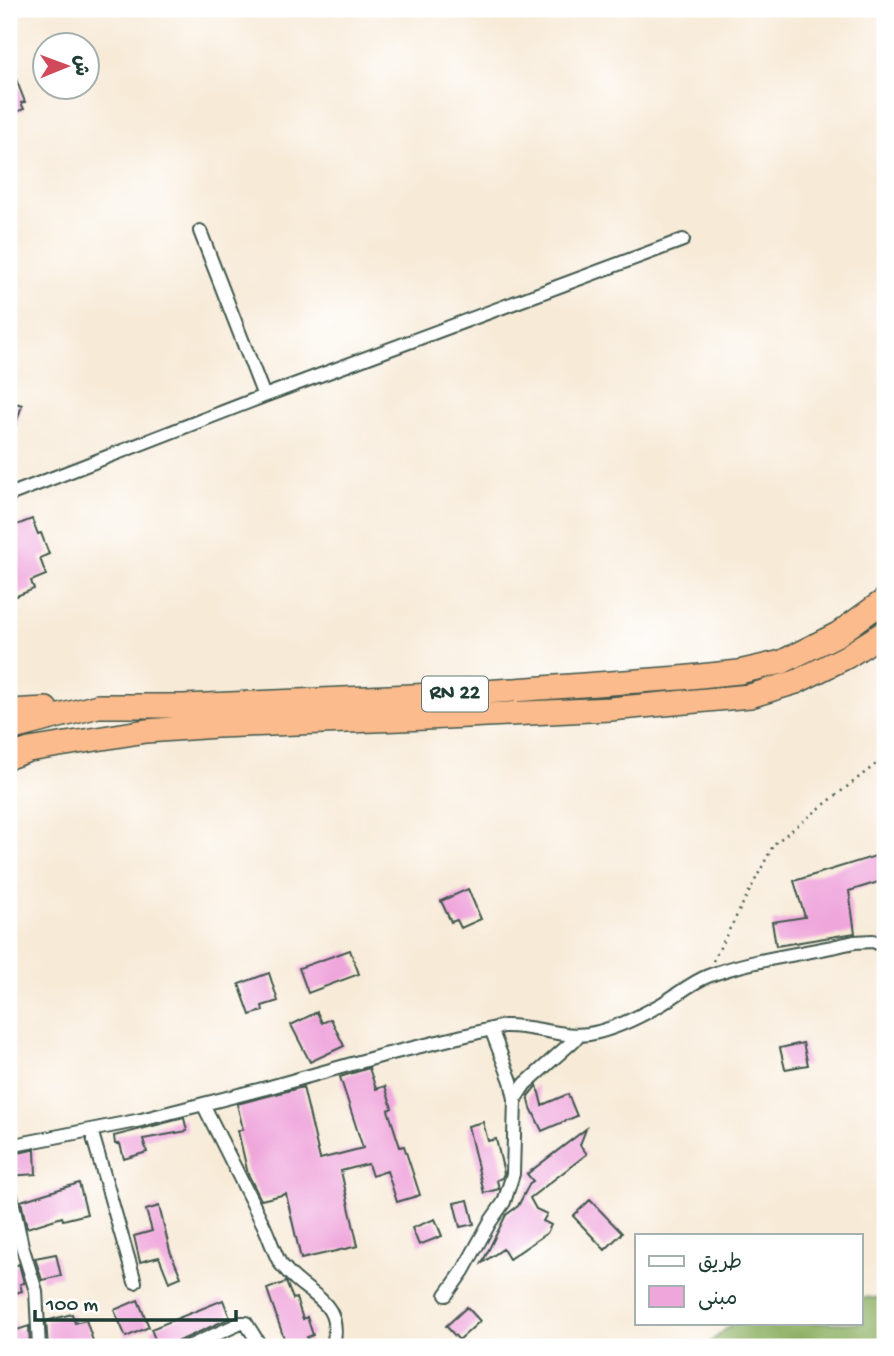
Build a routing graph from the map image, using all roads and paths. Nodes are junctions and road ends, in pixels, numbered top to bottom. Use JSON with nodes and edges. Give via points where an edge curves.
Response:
{"nodes":[{"id":1,"x":200,"y":231,"type":"dead end"},
{"id":2,"x":683,"y":240,"type":"dead end"},
{"id":3,"x":264,"y":396,"type":"junction"},
{"id":4,"x":9,"y":495,"type":"edge"},
{"id":5,"x":885,"y":600,"type":"edge"},
{"id":6,"x":885,"y":632,"type":"edge"},
{"id":7,"x":98,"y":706,"type":"junction"},
{"id":8,"x":9,"y":711,"type":"edge"},
{"id":9,"x":9,"y":729,"type":"edge"},
{"id":10,"x":9,"y":757,"type":"edge"},
{"id":11,"x":885,"y":757,"type":"edge"},
{"id":12,"x":885,"y":946,"type":"edge"},
{"id":13,"x":705,"y":977,"type":"junction"},
{"id":14,"x":491,"y":1029,"type":"junction"},
{"id":15,"x":580,"y":1035,"type":"junction"},
{"id":16,"x":515,"y":1099,"type":"junction"},
{"id":17,"x":203,"y":1104,"type":"junction"},
{"id":18,"x":91,"y":1130,"type":"junction"},
{"id":19,"x":9,"y":1146,"type":"edge"},
{"id":20,"x":9,"y":1186,"type":"edge"},
{"id":21,"x":135,"y":1282,"type":"dead end"},
{"id":22,"x":446,"y":1295,"type":"dead end"},
{"id":23,"x":39,"y":1347,"type":"edge"},
{"id":24,"x":188,"y":1347,"type":"edge"},
{"id":25,"x":261,"y":1347,"type":"edge"},
{"id":26,"x":334,"y":1347,"type":"edge"}],
"edges":[{"from":1,"to":3,"type":"street"},
{"from":2,"to":3,"type":"street"},
{"from":3,"to":4,"type":"street"},
{"from":5,"to":7,"type":"highway","number":"RN 22","via":[[838,634],[782,662],[739,672],[457,694]]},
{"from":6,"to":10,"type":"highway","number":"RN 22","via":[[796,682],[750,696],[610,709],[146,731]]},
{"from":7,"to":8,"type":"highway"},
{"from":7,"to":9,"type":"highway","number":"RN 22"},
{"from":11,"to":13,"type":"path","via":[[774,844]]},
{"from":12,"to":13,"type":"street","via":[[854,942]]},
{"from":13,"to":15,"type":"street","via":[[628,1021]]},
{"from":14,"to":15,"type":"street","via":[[521,1025]]},
{"from":14,"to":16,"type":"street"},
{"from":14,"to":17,"type":"street"},
{"from":15,"to":16,"type":"street","via":[[525,1084]]},
{"from":16,"to":22,"type":"street","via":[[515,1150],[508,1194]]},
{"from":17,"to":18,"type":"street"},
{"from":17,"to":26,"type":"street","via":[[281,1265],[316,1294],[332,1316]]},
{"from":18,"to":19,"type":"street"},
{"from":18,"to":21,"type":"street"},
{"from":20,"to":23,"type":"street","via":[[36,1291]]},
{"from":24,"to":25,"type":"street","via":[[242,1323]]}]}
